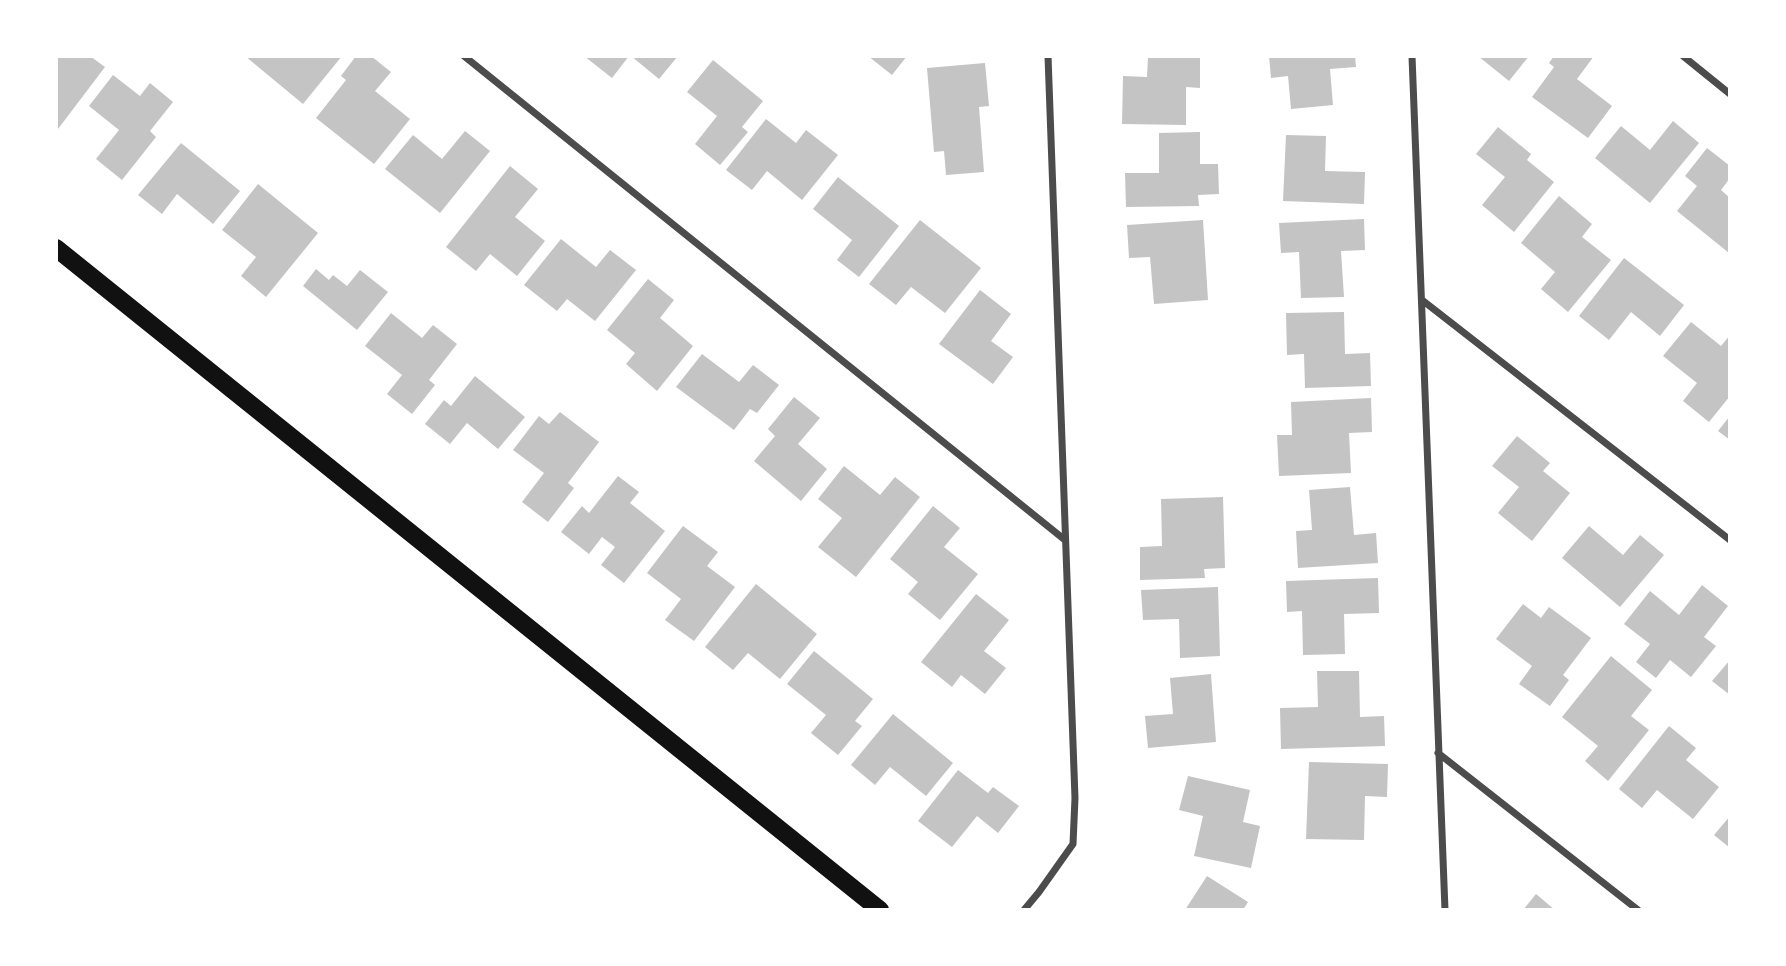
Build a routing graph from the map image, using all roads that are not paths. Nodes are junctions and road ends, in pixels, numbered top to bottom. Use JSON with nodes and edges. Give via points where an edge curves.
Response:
{"nodes":[{"id":1,"x":464,"y":56,"type":"edge"},
{"id":2,"x":1048,"y":56,"type":"edge"},
{"id":3,"x":1412,"y":56,"type":"edge"},
{"id":4,"x":1683,"y":56,"type":"edge"},
{"id":5,"x":1730,"y":94,"type":"edge"},
{"id":6,"x":56,"y":248,"type":"edge"},
{"id":7,"x":1422,"y":300,"type":"junction"},
{"id":8,"x":1065,"y":540,"type":"junction"},
{"id":9,"x":1730,"y":540,"type":"edge"},
{"id":10,"x":1438,"y":752,"type":"junction"},
{"id":11,"x":880,"y":910,"type":"edge"},
{"id":12,"x":1024,"y":910,"type":"edge"},
{"id":13,"x":1446,"y":910,"type":"edge"},
{"id":14,"x":1638,"y":910,"type":"edge"}],
"edges":[{"from":1,"to":8,"type":"street"},
{"from":2,"to":8,"type":"street"},
{"from":3,"to":7,"type":"street"},
{"from":4,"to":5,"type":"street"},
{"from":6,"to":11,"type":"main road"},
{"from":7,"to":9,"type":"street"},
{"from":7,"to":10,"type":"street"},
{"from":8,"to":12,"type":"street","via":[[1073,844]]},
{"from":10,"to":13,"type":"street"},
{"from":10,"to":14,"type":"street"}]}
